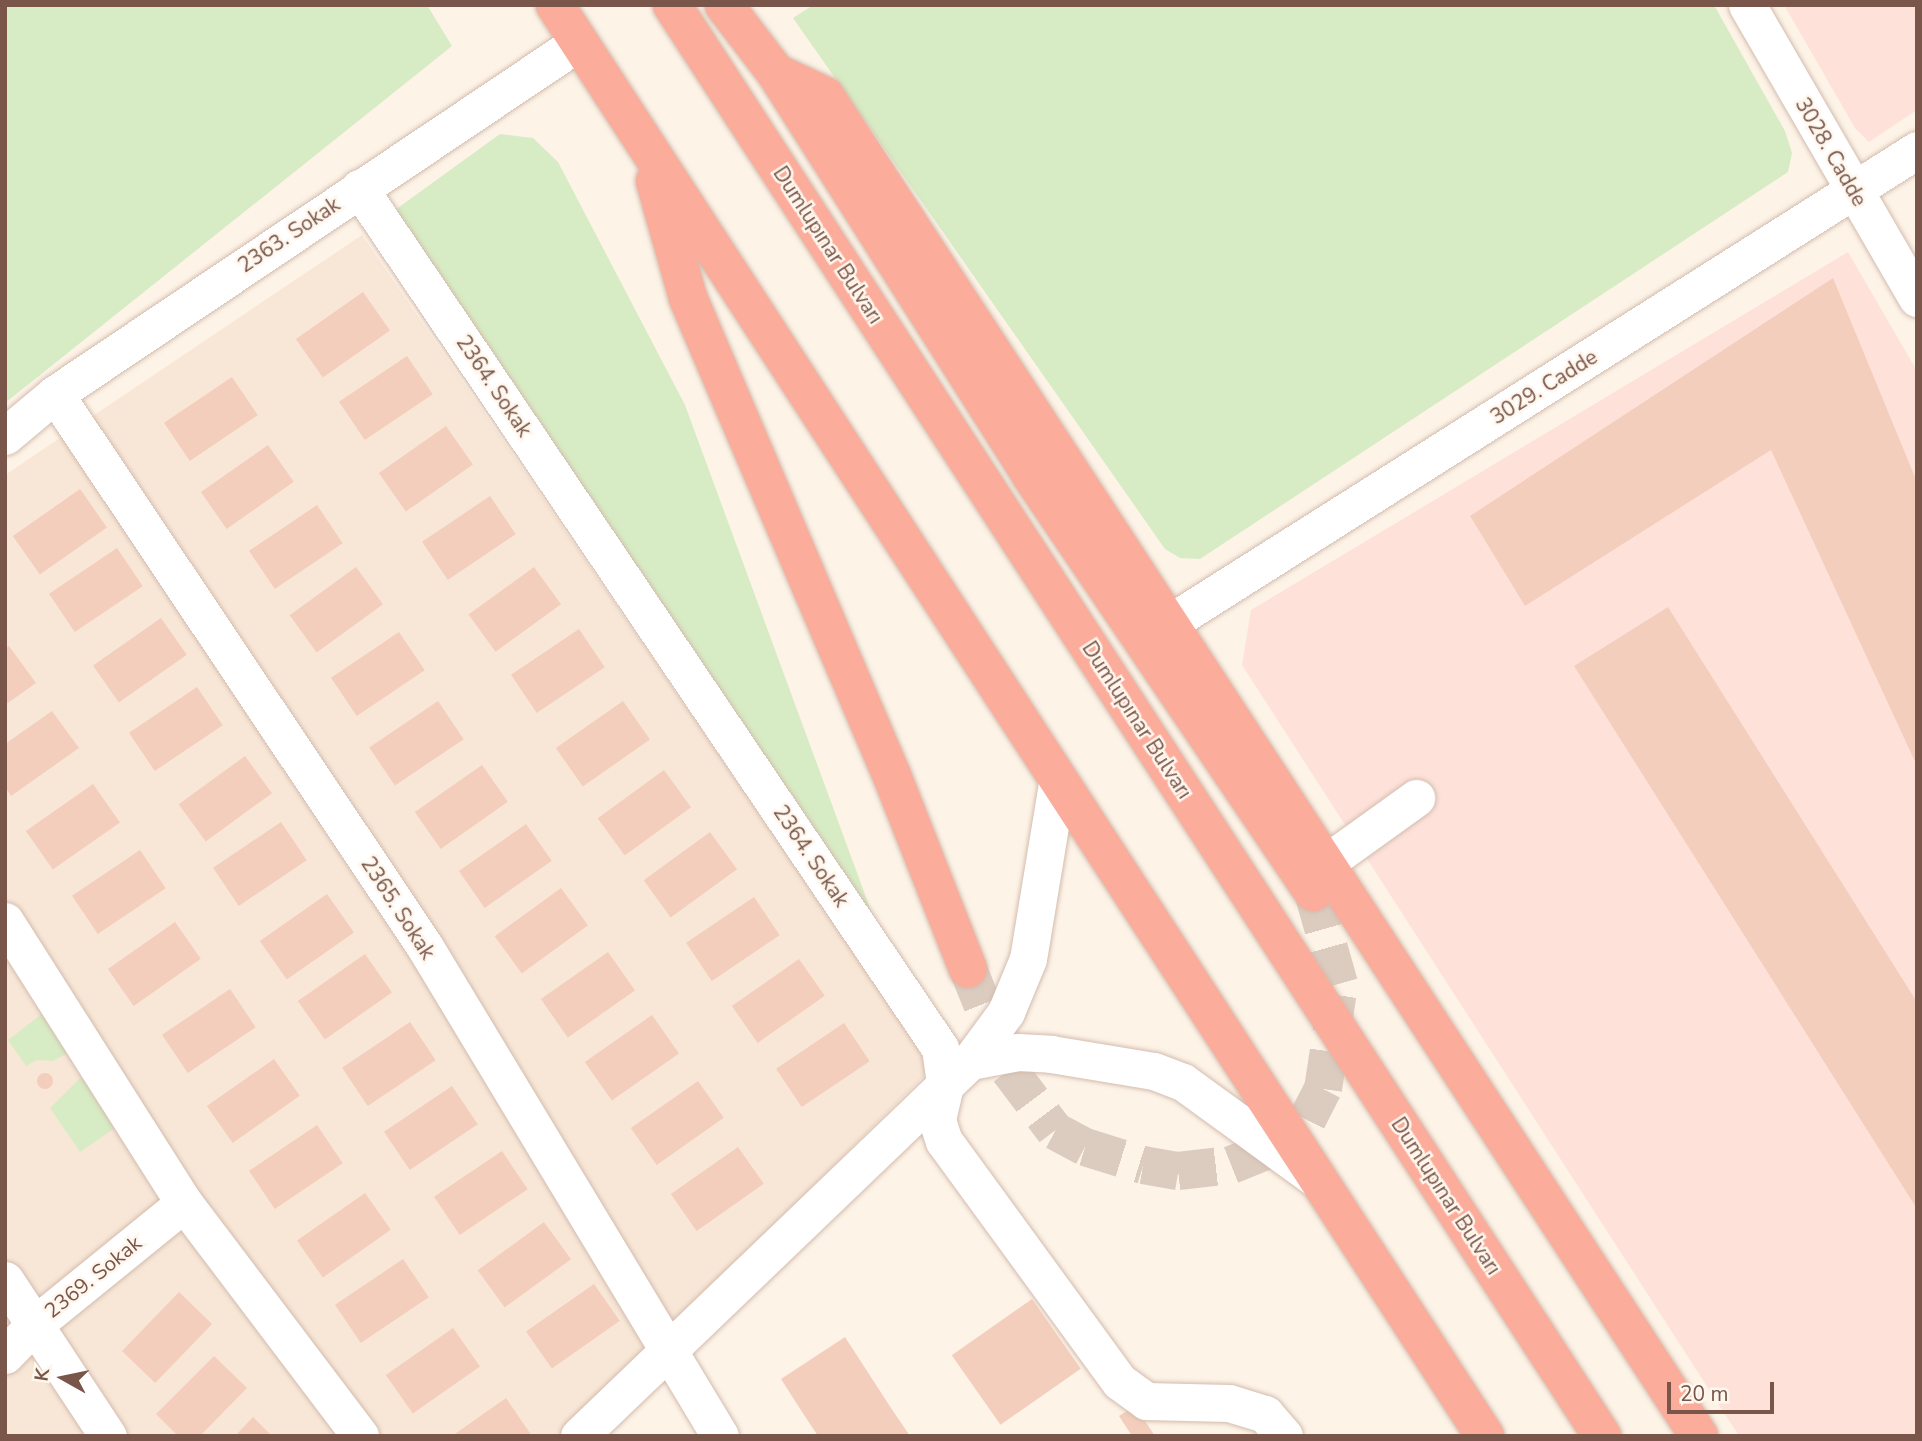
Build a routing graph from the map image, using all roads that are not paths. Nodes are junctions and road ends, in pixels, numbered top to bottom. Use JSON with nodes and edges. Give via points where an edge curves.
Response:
{"nodes":[{"id":1,"x":555,"y":5,"type":"edge"},
{"id":2,"x":672,"y":5,"type":"edge"},
{"id":3,"x":724,"y":5,"type":"edge"},
{"id":4,"x":1747,"y":5,"type":"edge"},
{"id":5,"x":579,"y":42,"type":"junction"},
{"id":6,"x":776,"y":72,"type":"junction"},
{"id":7,"x":644,"y":142,"type":"junction"},
{"id":8,"x":1917,"y":150,"type":"edge"},
{"id":9,"x":359,"y":188,"type":"junction"},
{"id":10,"x":1853,"y":193,"type":"junction"},
{"id":11,"x":1917,"y":298,"type":"edge"},
{"id":12,"x":55,"y":394,"type":"junction"},
{"id":13,"x":5,"y":436,"type":"edge"},
{"id":14,"x":1171,"y":622,"type":"junction"},
{"id":15,"x":1057,"y":783,"type":"junction"},
{"id":16,"x":1416,"y":798,"type":"dead end"},
{"id":17,"x":1320,"y":877,"type":"junction"},
{"id":18,"x":5,"y":921,"type":"edge"},
{"id":19,"x":968,"y":969,"type":"tunnel mouth"},
{"id":20,"x":958,"y":1073,"type":"junction"},
{"id":21,"x":1317,"y":1179,"type":"junction"},
{"id":22,"x":184,"y":1203,"type":"junction"},
{"id":23,"x":5,"y":1280,"type":"edge"},
{"id":24,"x":34,"y":1325,"type":"junction"},
{"id":25,"x":670,"y":1354,"type":"junction"},
{"id":26,"x":5,"y":1355,"type":"edge"},
{"id":27,"x":108,"y":1436,"type":"edge"},
{"id":28,"x":360,"y":1436,"type":"edge"},
{"id":29,"x":579,"y":1436,"type":"edge"},
{"id":30,"x":720,"y":1436,"type":"edge"},
{"id":31,"x":1284,"y":1436,"type":"edge"},
{"id":32,"x":1485,"y":1436,"type":"edge"},
{"id":33,"x":1602,"y":1436,"type":"edge"},
{"id":34,"x":1699,"y":1436,"type":"edge"}],
"edges":[{"from":1,"to":5,"type":"highway"},
{"from":2,"to":33,"type":"highway","name":"Dumlupınar Bulvarı"},
{"from":3,"to":6,"type":"highway"},
{"from":4,"to":10,"type":"street","name":"3028. Cadde"},
{"from":5,"to":7,"type":"highway"},
{"from":5,"to":9,"type":"street","name":"2363. Sokak"},
{"from":6,"to":14,"type":"highway","via":[[825,96]]},
{"from":6,"to":17,"type":"highway","via":[[1030,474]]},
{"from":7,"to":15,"type":"highway"},
{"from":7,"to":19,"type":"highway","via":[[688,298],[892,776]]},
{"from":8,"to":10,"type":"street","name":"3029. Cadde"},
{"from":9,"to":12,"type":"street","name":"2363. Sokak"},
{"from":9,"to":20,"type":"street","name":"2364. Sokak"},
{"from":10,"to":11,"type":"street","name":"3028. Cadde"},
{"from":10,"to":14,"type":"street","name":"3029. Cadde"},
{"from":12,"to":13,"type":"street","name":"2363. Sokak"},
{"from":12,"to":25,"type":"street","name":"2365. Sokak","via":[[425,947]]},
{"from":14,"to":17,"type":"highway"},
{"from":15,"to":20,"type":"street","via":[[1028,959],[1006,1012]]},
{"from":15,"to":21,"type":"highway"},
{"from":16,"to":17,"type":"street"},
{"from":17,"to":34,"type":"highway"},
{"from":18,"to":22,"type":"street"},
{"from":20,"to":21,"type":"street","via":[[1018,1052],[1154,1070],[1182,1083]]},
{"from":20,"to":25,"type":"street"},
{"from":20,"to":31,"type":"street","name":"2364. Sokak","via":[[937,1120],[944,1141],[1120,1382],[1146,1401],[1228,1403],[1265,1414]]},
{"from":21,"to":32,"type":"highway"},
{"from":22,"to":24,"type":"street","name":"2369. Sokak"},
{"from":22,"to":28,"type":"street"},
{"from":23,"to":24,"type":"street"},
{"from":24,"to":26,"type":"street","name":"2369. Sokak"},
{"from":24,"to":27,"type":"street"},
{"from":25,"to":29,"type":"street"},
{"from":25,"to":30,"type":"street","name":"2365. Sokak"}]}
